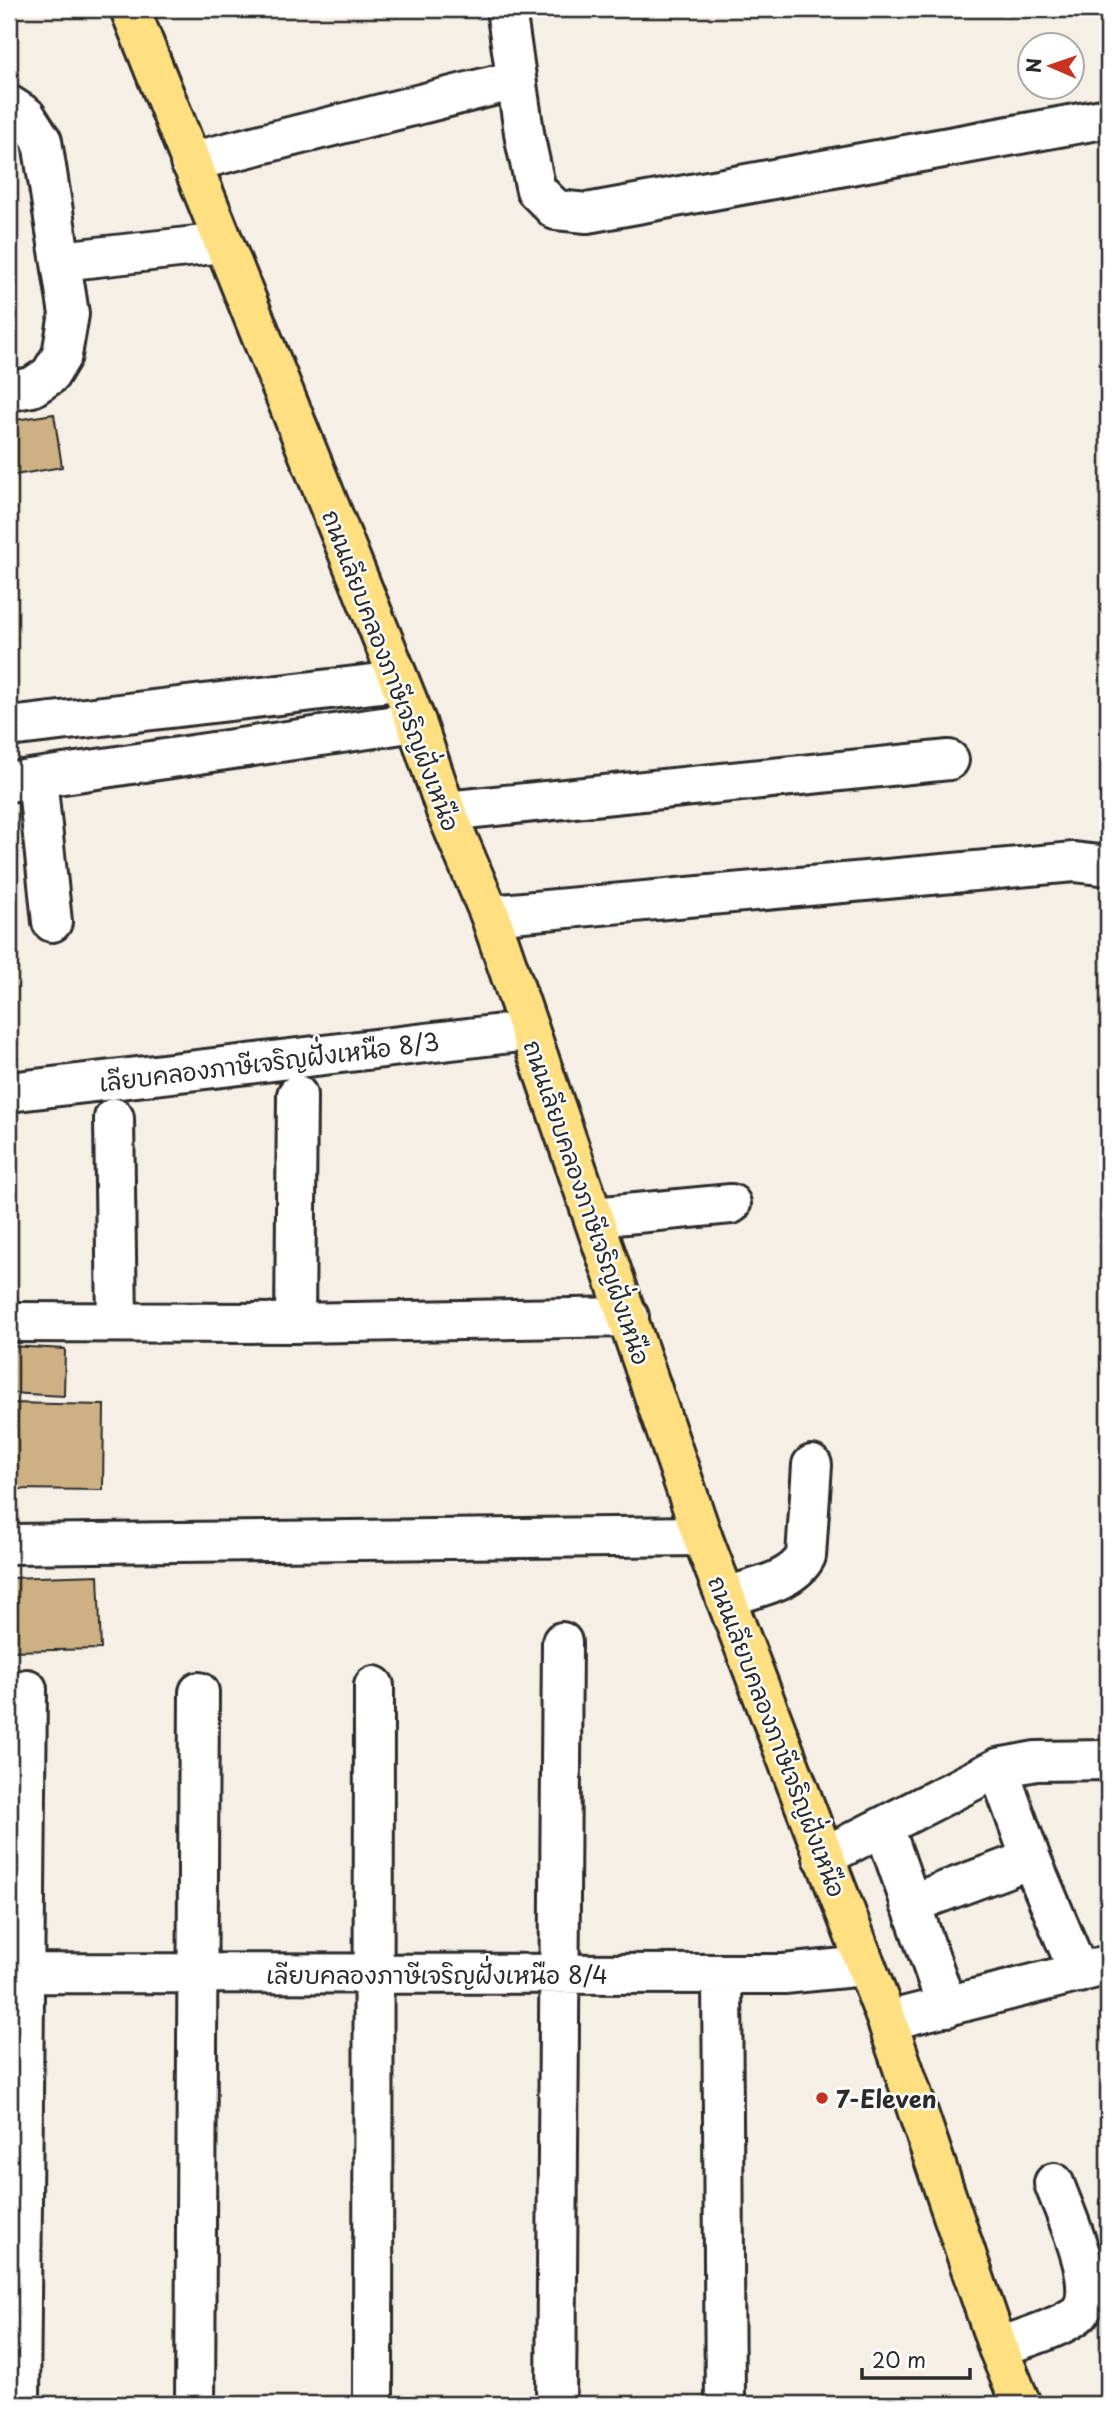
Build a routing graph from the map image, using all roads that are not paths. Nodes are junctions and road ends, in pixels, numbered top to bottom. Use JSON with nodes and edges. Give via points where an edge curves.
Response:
{"nodes":[{"id":1,"x":130,"y":9,"type":"edge"},
{"id":2,"x":506,"y":9,"type":"edge"},
{"id":3,"x":516,"y":80,"type":"junction"},
{"id":4,"x":9,"y":105,"type":"edge"},
{"id":5,"x":1108,"y":118,"type":"edge"},
{"id":6,"x":190,"y":162,"type":"junction"},
{"id":7,"x":223,"y":243,"type":"junction"},
{"id":8,"x":61,"y":261,"type":"junction"},
{"id":9,"x":9,"y":391,"type":"edge"},
{"id":10,"x":398,"y":681,"type":"junction"},
{"id":11,"x":416,"y":722,"type":"junction"},
{"id":12,"x":9,"y":727,"type":"edge"},
{"id":13,"x":949,"y":760,"type":"dead end"},
{"id":14,"x":23,"y":780,"type":"edge"},
{"id":15,"x":446,"y":811,"type":"junction"},
{"id":16,"x":1108,"y":866,"type":"edge"},
{"id":17,"x":490,"y":915,"type":"junction"},
{"id":18,"x":51,"y":922,"type":"dead end"},
{"id":19,"x":528,"y":1031,"type":"junction"},
{"id":20,"x":9,"y":1092,"type":"edge"},
{"id":21,"x":297,"y":1095,"type":"dead end"},
{"id":22,"x":114,"y":1118,"type":"dead end"},
{"id":23,"x":731,"y":1204,"type":"dead end"},
{"id":24,"x":594,"y":1217,"type":"junction"},
{"id":25,"x":629,"y":1317,"type":"junction"},
{"id":26,"x":9,"y":1322,"type":"edge"},
{"id":27,"x":117,"y":1322,"type":"junction"},
{"id":28,"x":295,"y":1323,"type":"junction"},
{"id":29,"x":812,"y":1465,"type":"dead end"},
{"id":30,"x":702,"y":1536,"type":"junction"},
{"id":31,"x":9,"y":1544,"type":"edge"},
{"id":32,"x":725,"y":1597,"type":"junction"},
{"id":33,"x":562,"y":1642,"type":"dead end"},
{"id":34,"x":374,"y":1686,"type":"dead end"},
{"id":35,"x":27,"y":1689,"type":"dead end"},
{"id":36,"x":199,"y":1692,"type":"dead end"},
{"id":37,"x":1108,"y":1760,"type":"edge"},
{"id":38,"x":998,"y":1768,"type":"junction"},
{"id":39,"x":884,"y":1827,"type":"junction"},
{"id":40,"x":823,"y":1857,"type":"junction"},
{"id":41,"x":1031,"y":1859,"type":"junction"},
{"id":42,"x":910,"y":1904,"type":"junction"},
{"id":43,"x":864,"y":1966,"type":"junction"},
{"id":44,"x":1094,"y":1969,"type":"edge"},
{"id":45,"x":17,"y":1973,"type":"edge"},
{"id":46,"x":372,"y":1973,"type":"junction"},
{"id":47,"x":199,"y":1974,"type":"junction"},
{"id":48,"x":557,"y":1974,"type":"junction"},
{"id":49,"x":722,"y":1974,"type":"junction"},
{"id":50,"x":947,"y":2007,"type":"junction"},
{"id":51,"x":887,"y":2021,"type":"junction"},
{"id":52,"x":1054,"y":2183,"type":"dead end"},
{"id":53,"x":998,"y":2348,"type":"junction"},
{"id":54,"x":20,"y":2404,"type":"edge"},
{"id":55,"x":195,"y":2404,"type":"edge"},
{"id":56,"x":373,"y":2404,"type":"edge"},
{"id":57,"x":556,"y":2404,"type":"edge"},
{"id":58,"x":724,"y":2404,"type":"edge"},
{"id":59,"x":1021,"y":2404,"type":"edge"}],
"edges":[{"from":1,"to":6,"type":"main road","name":"ถนนเลียบคลองภาษีเจริญฝั่งเหนือ"},
{"from":2,"to":3,"type":"street"},
{"from":3,"to":5,"type":"street","via":[[536,190],[556,211],[587,213]]},
{"from":3,"to":6,"type":"street"},
{"from":4,"to":8,"type":"street","via":[[26,116],[41,141]]},
{"from":6,"to":7,"type":"main road","name":"ถนนเลียบคลองภาษีเจริญฝั่งเหนือ"},
{"from":7,"to":8,"type":"street"},
{"from":7,"to":10,"type":"main road","name":"ถนนเลียบคลองภาษีเจริญฝั่งเหนือ"},
{"from":8,"to":9,"type":"street","via":[[69,314],[62,355],[50,375],[32,387]]},
{"from":10,"to":11,"type":"main road","name":"ถนนเลียบคลองภาษีเจริญฝั่งเหนือ"},
{"from":10,"to":12,"type":"street"},
{"from":11,"to":14,"type":"street"},
{"from":11,"to":15,"type":"main road","name":"ถนนเลียบคลองภาษีเจริญฝั่งเหนือ"},
{"from":13,"to":15,"type":"street"},
{"from":14,"to":18,"type":"street"},
{"from":15,"to":17,"type":"main road","name":"ถนนเลียบคลองภาษีเจริญฝั่งเหนือ"},
{"from":16,"to":17,"type":"street","via":[[1074,862]]},
{"from":17,"to":19,"type":"main road","name":"ถนนเลียบคลองภาษีเจริญฝั่งเหนือ"},
{"from":19,"to":20,"type":"street","name":"เลียบคลองภาษีเจริญฝั่งเหนือ 8/3"},
{"from":19,"to":24,"type":"main road","name":"ถนนเลียบคลองภาษีเจริญฝั่งเหนือ"},
{"from":21,"to":28,"type":"street"},
{"from":22,"to":27,"type":"street"},
{"from":23,"to":24,"type":"street"},
{"from":24,"to":25,"type":"main road","name":"ถนนเลียบคลองภาษีเจริญฝั่งเหนือ"},
{"from":25,"to":28,"type":"street"},
{"from":25,"to":30,"type":"main road","name":"ถนนเลียบคลองภาษีเจริญฝั่งเหนือ"},
{"from":26,"to":27,"type":"street"},
{"from":27,"to":28,"type":"street"},
{"from":29,"to":32,"type":"street","via":[[806,1556],[801,1565],[788,1576]]},
{"from":30,"to":31,"type":"street"},
{"from":30,"to":32,"type":"main road","name":"ถนนเลียบคลองภาษีเจริญฝั่งเหนือ"},
{"from":32,"to":40,"type":"main road","name":"ถนนเลียบคลองภาษีเจริญฝั่งเหนือ"},
{"from":33,"to":48,"type":"street"},
{"from":34,"to":46,"type":"street"},
{"from":35,"to":45,"type":"street"},
{"from":36,"to":47,"type":"street"},
{"from":37,"to":38,"type":"street","via":[[1036,1761]]},
{"from":38,"to":39,"type":"street"},
{"from":38,"to":41,"type":"street"},
{"from":39,"to":40,"type":"street"},
{"from":39,"to":42,"type":"street"},
{"from":40,"to":43,"type":"main road","name":"ถนนเลียบคลองภาษีเจริญฝั่งเหนือ"},
{"from":41,"to":42,"type":"street"},
{"from":41,"to":44,"type":"street"},
{"from":42,"to":50,"type":"street"},
{"from":43,"to":49,"type":"street","name":"เลียบคลองภาษีเจริญฝั่งเหนือ 8/4"},
{"from":43,"to":51,"type":"main road","name":"ถนนเลียบคลองภาษีเจริญฝั่งเหนือ"},
{"from":44,"to":50,"type":"street"},
{"from":45,"to":47,"type":"street","name":"เลียบคลองภาษีเจริญฝั่งเหนือ 8/4"},
{"from":45,"to":54,"type":"street"},
{"from":46,"to":47,"type":"street","name":"เลียบคลองภาษีเจริญฝั่งเหนือ 8/4"},
{"from":46,"to":48,"type":"street","name":"เลียบคลองภาษีเจริญฝั่งเหนือ 8/4"},
{"from":46,"to":56,"type":"street"},
{"from":47,"to":55,"type":"street"},
{"from":48,"to":49,"type":"street","name":"เลียบคลองภาษีเจริญฝั่งเหนือ 8/4"},
{"from":48,"to":57,"type":"street"},
{"from":49,"to":58,"type":"street"},
{"from":50,"to":51,"type":"street"},
{"from":51,"to":53,"type":"main road","name":"ถนนเลียบคลองภาษีเจริญฝั่งเหนือ"},
{"from":52,"to":53,"type":"street","via":[[1087,2277],[1084,2306],[1075,2316]]},
{"from":53,"to":59,"type":"main road","name":"ถนนเลียบคลองภาษีเจริญฝั่งเหนือ"}]}
